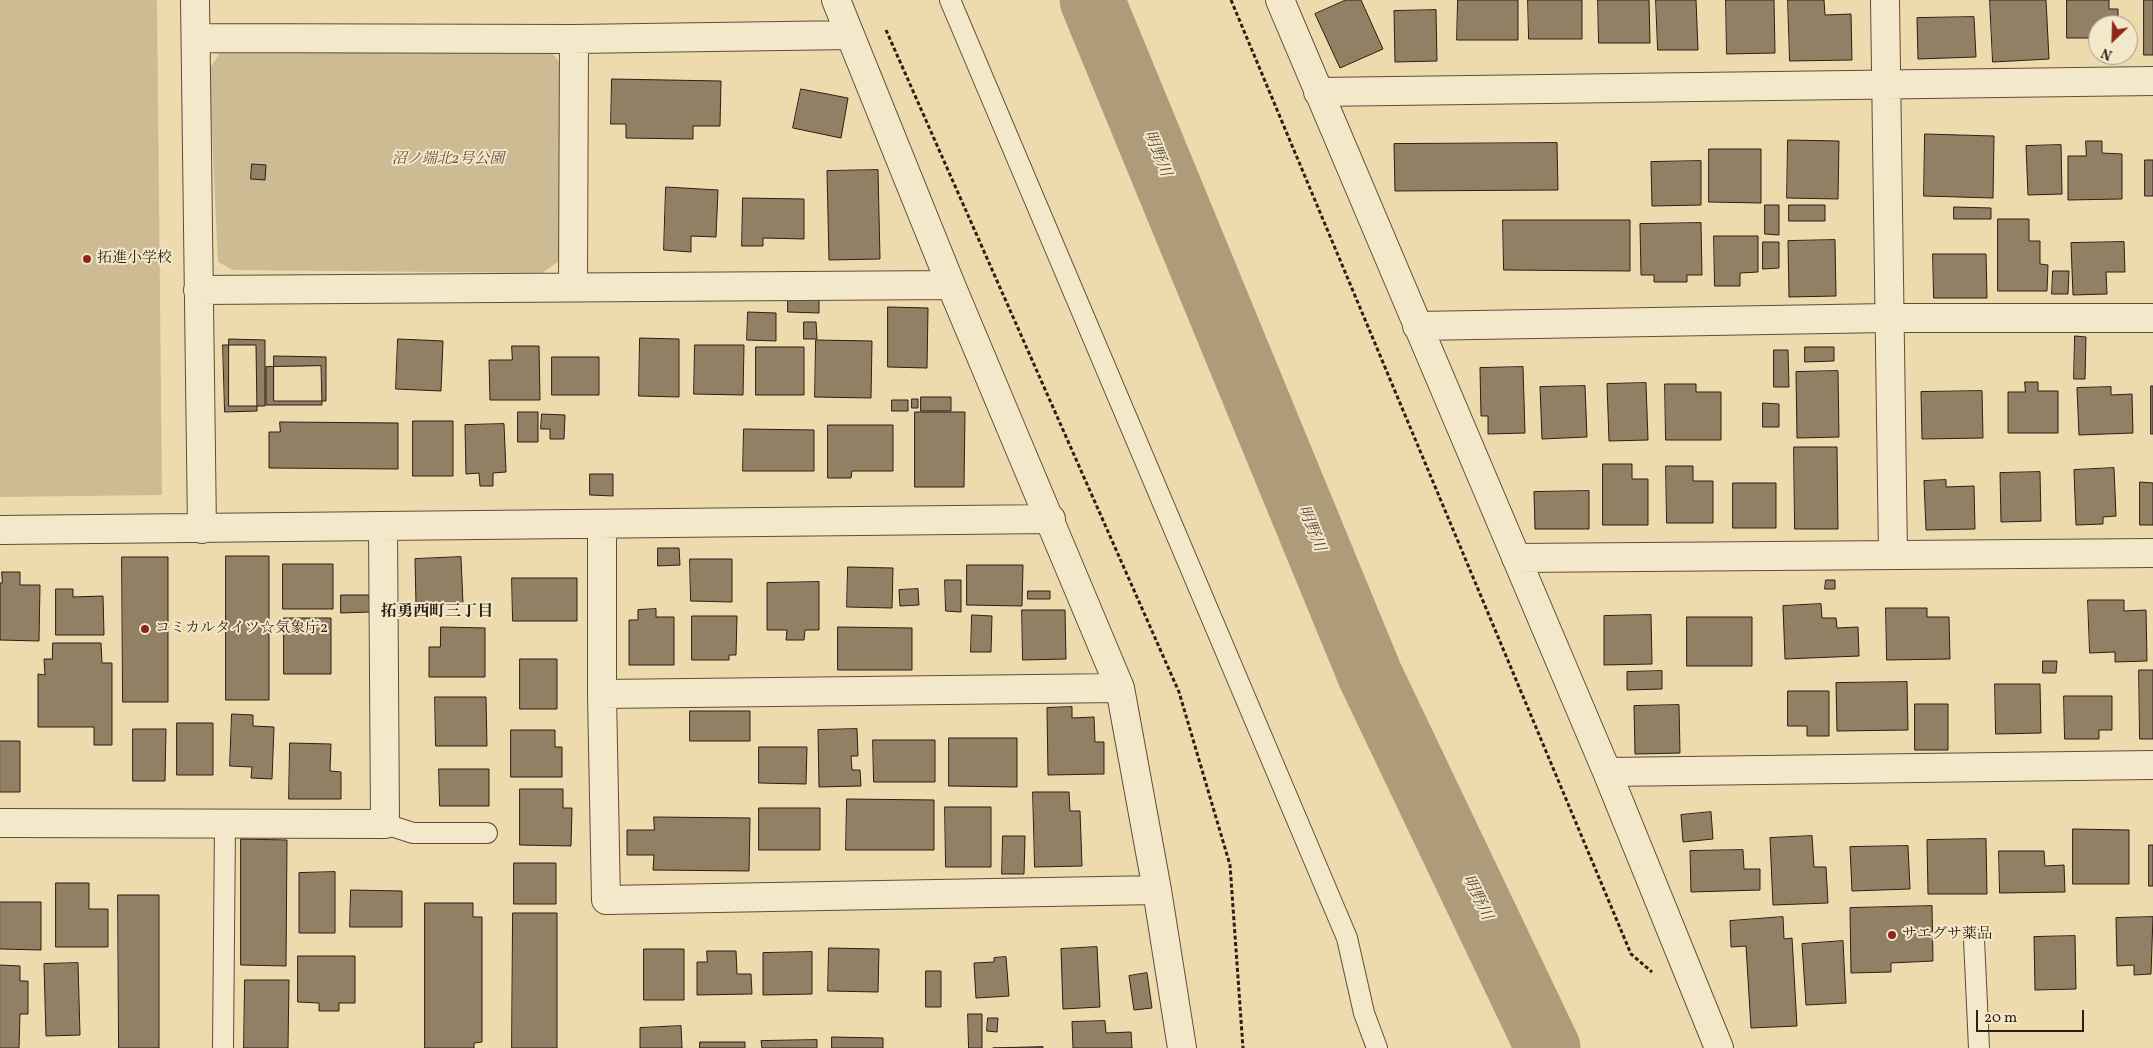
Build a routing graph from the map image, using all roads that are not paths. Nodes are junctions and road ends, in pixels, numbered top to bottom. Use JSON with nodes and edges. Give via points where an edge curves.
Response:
{"nodes":[{"id":1,"x":195,"y":0,"type":"edge"},
{"id":2,"x":836,"y":0,"type":"edge"},
{"id":3,"x":950,"y":0,"type":"edge"},
{"id":4,"x":1280,"y":0,"type":"edge"},
{"id":5,"x":1885,"y":0,"type":"edge"},
{"id":6,"x":850,"y":35,"type":"junction"},
{"id":7,"x":196,"y":38,"type":"junction"},
{"id":8,"x":574,"y":39,"type":"junction"},
{"id":9,"x":2153,"y":81,"type":"edge"},
{"id":10,"x":1886,"y":83,"type":"junction"},
{"id":11,"x":1318,"y":92,"type":"junction"},
{"id":12,"x":951,"y":285,"type":"junction"},
{"id":13,"x":573,"y":287,"type":"junction"},
{"id":14,"x":198,"y":290,"type":"junction"},
{"id":15,"x":1888,"y":318,"type":"junction"},
{"id":16,"x":2153,"y":318,"type":"edge"},
{"id":17,"x":1417,"y":326,"type":"junction"},
{"id":18,"x":1051,"y":519,"type":"junction"},
{"id":19,"x":602,"y":524,"type":"junction"},
{"id":20,"x":384,"y":527,"type":"junction"},
{"id":21,"x":202,"y":529,"type":"junction"},
{"id":22,"x":0,"y":530,"type":"edge"},
{"id":23,"x":2153,"y":552,"type":"edge"},
{"id":24,"x":1892,"y":555,"type":"junction"},
{"id":25,"x":1516,"y":558,"type":"junction"},
{"id":26,"x":1120,"y":688,"type":"junction"},
{"id":27,"x":602,"y":694,"type":"junction"},
{"id":28,"x":2153,"y":765,"type":"edge"},
{"id":29,"x":1607,"y":772,"type":"junction"},
{"id":30,"x":0,"y":823,"type":"edge"},
{"id":31,"x":225,"y":824,"type":"junction"},
{"id":32,"x":385,"y":824,"type":"junction"},
{"id":33,"x":487,"y":833,"type":"dead end"},
{"id":34,"x":1157,"y":890,"type":"junction"},
{"id":35,"x":1974,"y":939,"type":"dead end"},
{"id":36,"x":223,"y":1048,"type":"edge"},
{"id":37,"x":1182,"y":1048,"type":"edge"},
{"id":38,"x":1377,"y":1048,"type":"edge"},
{"id":39,"x":1720,"y":1048,"type":"edge"},
{"id":40,"x":1978,"y":1048,"type":"edge"}],
"edges":[{"from":1,"to":7,"type":"street"},
{"from":2,"to":6,"type":"street"},
{"from":3,"to":38,"type":"lane","via":[[1347,938],[1364,1013]]},
{"from":4,"to":11,"type":"street"},
{"from":5,"to":10,"type":"street"},
{"from":6,"to":8,"type":"street"},
{"from":6,"to":12,"type":"street"},
{"from":7,"to":8,"type":"street"},
{"from":7,"to":14,"type":"street"},
{"from":8,"to":13,"type":"street"},
{"from":9,"to":10,"type":"street"},
{"from":10,"to":11,"type":"street"},
{"from":10,"to":15,"type":"street"},
{"from":11,"to":17,"type":"street"},
{"from":12,"to":13,"type":"street"},
{"from":12,"to":18,"type":"street"},
{"from":13,"to":14,"type":"street"},
{"from":14,"to":21,"type":"street"},
{"from":15,"to":16,"type":"street"},
{"from":15,"to":17,"type":"street"},
{"from":15,"to":24,"type":"street"},
{"from":17,"to":25,"type":"street"},
{"from":18,"to":19,"type":"street"},
{"from":18,"to":26,"type":"street"},
{"from":19,"to":20,"type":"street"},
{"from":19,"to":27,"type":"street"},
{"from":20,"to":21,"type":"street"},
{"from":20,"to":32,"type":"street"},
{"from":21,"to":22,"type":"street"},
{"from":23,"to":24,"type":"street"},
{"from":24,"to":25,"type":"street"},
{"from":25,"to":29,"type":"street"},
{"from":26,"to":27,"type":"street"},
{"from":26,"to":34,"type":"street"},
{"from":27,"to":34,"type":"street","via":[[606,900]]},
{"from":28,"to":29,"type":"street"},
{"from":29,"to":39,"type":"street"},
{"from":30,"to":31,"type":"street"},
{"from":31,"to":32,"type":"street"},
{"from":31,"to":36,"type":"lane"},
{"from":32,"to":33,"type":"lane","via":[[413,834]]},
{"from":34,"to":37,"type":"street"},
{"from":35,"to":40,"type":"lane"}]}
